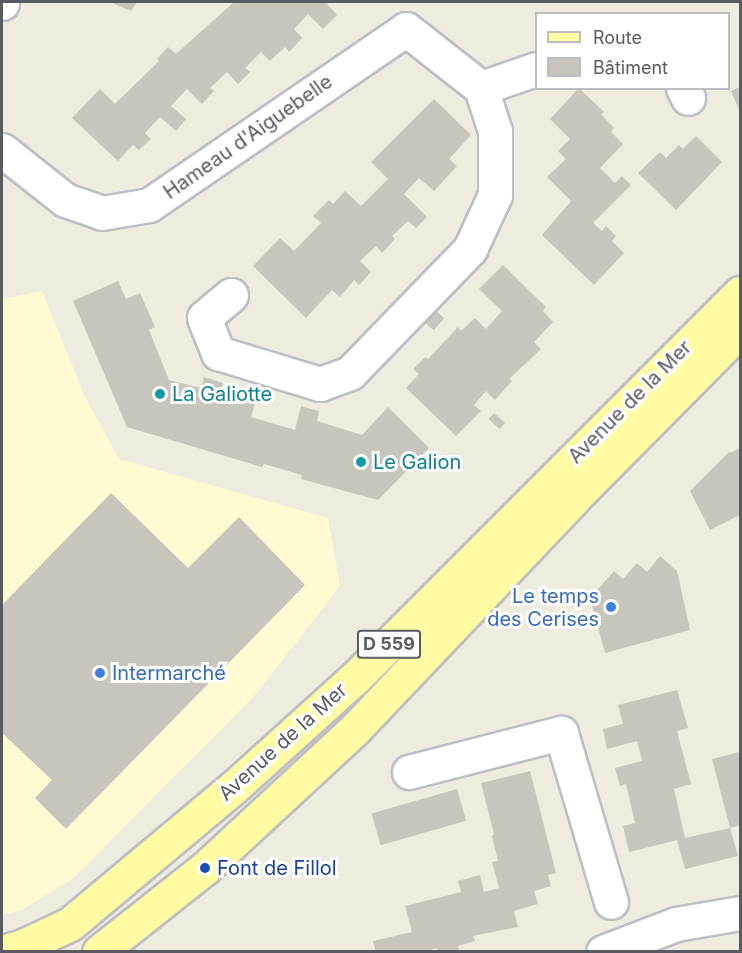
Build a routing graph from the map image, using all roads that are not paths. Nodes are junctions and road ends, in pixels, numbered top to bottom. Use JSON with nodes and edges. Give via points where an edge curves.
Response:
{"nodes":[{"id":1,"x":535,"y":70,"type":"edge"},
{"id":2,"x":481,"y":88,"type":"junction"},
{"id":3,"x":2,"y":150,"type":"edge"},
{"id":4,"x":741,"y":293,"type":"edge"},
{"id":5,"x":231,"y":294,"type":"dead end"},
{"id":6,"x":741,"y":330,"type":"edge"},
{"id":7,"x":409,"y":771,"type":"dead end"},
{"id":8,"x":611,"y":902,"type":"dead end"},
{"id":9,"x":741,"y":913,"type":"edge"},
{"id":10,"x":3,"y":951,"type":"edge"},
{"id":11,"x":99,"y":951,"type":"edge"},
{"id":12,"x":603,"y":951,"type":"edge"}],
"edges":[{"from":1,"to":2,"type":"street"},
{"from":2,"to":3,"type":"street","name":"Hameau d'Aiguebelle","via":[[406,29],[149,206],[102,213],[65,201]]},
{"from":2,"to":5,"type":"street","via":[[495,131],[495,195],[470,249],[350,373],[320,384],[218,353],[204,318]]},
{"from":4,"to":10,"type":"main road","name":"Avenue de la Mer","number":"D 559","via":[[357,676],[234,787],[69,924]]},
{"from":6,"to":11,"type":"main road","name":"Avenue de la Mer","number":"D 559","via":[[573,499],[355,729],[205,868]]},
{"from":7,"to":8,"type":"street","via":[[561,733]]},
{"from":9,"to":12,"type":"street","via":[[676,924]]}]}
